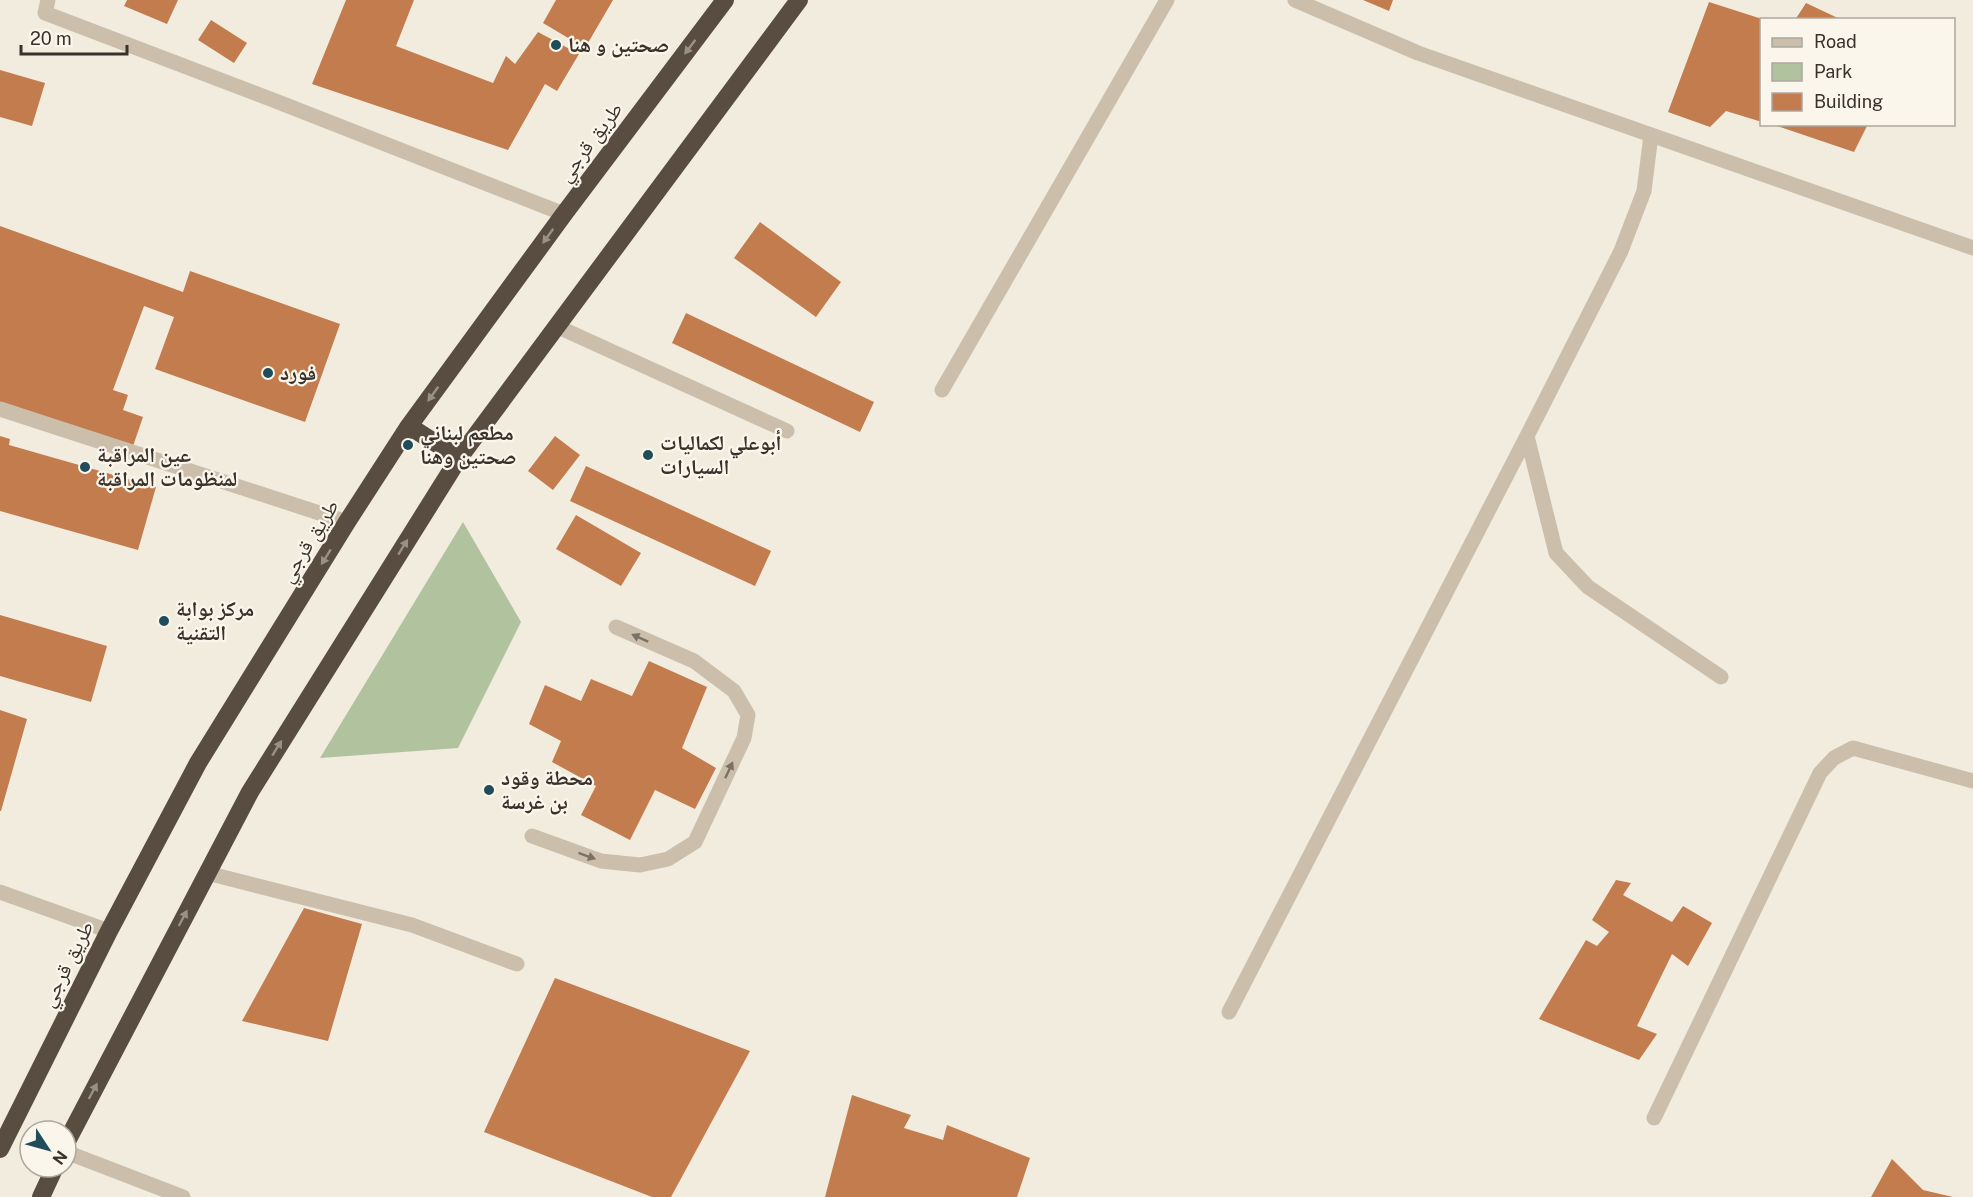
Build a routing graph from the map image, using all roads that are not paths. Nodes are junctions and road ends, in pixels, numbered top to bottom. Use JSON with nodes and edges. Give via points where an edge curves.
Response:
{"nodes":[{"id":1,"x":48,"y":0,"type":"edge"},
{"id":2,"x":725,"y":0,"type":"edge"},
{"id":3,"x":799,"y":0,"type":"edge"},
{"id":4,"x":1167,"y":0,"type":"edge"},
{"id":5,"x":1295,"y":0,"type":"edge"},
{"id":6,"x":1651,"y":135,"type":"junction"},
{"id":7,"x":564,"y":214,"type":"junction"},
{"id":8,"x":1973,"y":248,"type":"edge"},
{"id":9,"x":556,"y":326,"type":"junction"},
{"id":10,"x":942,"y":390,"type":"dead end"},
{"id":11,"x":0,"y":409,"type":"edge"},
{"id":12,"x":410,"y":426,"type":"junction"},
{"id":13,"x":788,"y":431,"type":"dead end"},
{"id":14,"x":1527,"y":436,"type":"junction"},
{"id":15,"x":459,"y":458,"type":"junction"},
{"id":16,"x":347,"y":522,"type":"junction"},
{"id":17,"x":616,"y":627,"type":"dead end"},
{"id":18,"x":1721,"y":677,"type":"dead end"},
{"id":19,"x":1973,"y":781,"type":"edge"},
{"id":20,"x":532,"y":836,"type":"dead end"},
{"id":21,"x":207,"y":873,"type":"junction"},
{"id":22,"x":0,"y":892,"type":"edge"},
{"id":23,"x":109,"y":931,"type":"junction"},
{"id":24,"x":518,"y":964,"type":"dead end"},
{"id":25,"x":1229,"y":1012,"type":"dead end"},
{"id":26,"x":1654,"y":1118,"type":"dead end"},
{"id":27,"x":78,"y":1120,"type":"edge"},
{"id":28,"x":1,"y":1144,"type":"edge"},
{"id":29,"x":78,"y":1157,"type":"edge"},
{"id":30,"x":49,"y":1179,"type":"edge"},
{"id":31,"x":41,"y":1197,"type":"edge"},
{"id":32,"x":183,"y":1197,"type":"edge"}],
"edges":[{"from":1,"to":7,"type":"street","via":[[45,13]]},
{"from":2,"to":7,"type":"highway","name":"طريق قرجي","one_way":true},
{"from":3,"to":9,"type":"highway"},
{"from":4,"to":10,"type":"street"},
{"from":5,"to":6,"type":"street","via":[[1418,53]]},
{"from":6,"to":8,"type":"street"},
{"from":6,"to":14,"type":"street","via":[[1644,191],[1621,251]]},
{"from":7,"to":12,"type":"highway","name":"طريق قرجي","one_way":true},
{"from":9,"to":13,"type":"street"},
{"from":9,"to":15,"type":"highway"},
{"from":11,"to":16,"type":"street"},
{"from":12,"to":15,"type":"highway"},
{"from":12,"to":16,"type":"highway","name":"طريق قرجي"},
{"from":14,"to":18,"type":"street","via":[[1556,553],[1588,587]]},
{"from":14,"to":25,"type":"street"},
{"from":21,"to":15,"type":"highway","one_way":true,"via":[[250,792]]},
{"from":16,"to":23,"type":"highway","name":"طريق قرجي","one_way":true,"via":[[198,763]]},
{"from":20,"to":17,"type":"street","one_way":true,"via":[[601,861],[640,865],[668,859],[695,842],[744,738],[748,715],[734,691],[694,661]]},
{"from":19,"to":26,"type":"street","via":[[1853,748],[1834,758],[1820,773]]},
{"from":21,"to":24,"type":"street","via":[[412,925]]},
{"from":27,"to":21,"type":"highway","one_way":true},
{"from":22,"to":23,"type":"street"},
{"from":23,"to":28,"type":"highway","name":"طريق قرجي"},
{"from":29,"to":32,"type":"street"},
{"from":30,"to":31,"type":"highway"}]}
